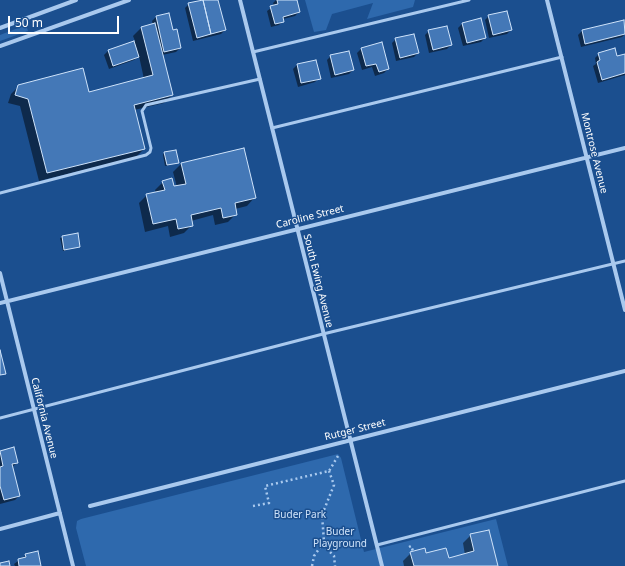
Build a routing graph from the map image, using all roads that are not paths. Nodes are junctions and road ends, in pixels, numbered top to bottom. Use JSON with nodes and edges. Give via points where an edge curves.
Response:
{"nodes":[{"id":1,"x":76,"y":0,"type":"edge"},
{"id":2,"x":129,"y":0,"type":"edge"},
{"id":3,"x":240,"y":0,"type":"edge"},
{"id":4,"x":468,"y":0,"type":"edge"},
{"id":5,"x":547,"y":0,"type":"edge"},
{"id":6,"x":0,"y":28,"type":"edge"},
{"id":7,"x":0,"y":46,"type":"edge"},
{"id":8,"x":253,"y":52,"type":"junction"},
{"id":9,"x":562,"y":57,"type":"junction"},
{"id":10,"x":260,"y":79,"type":"junction"},
{"id":11,"x":272,"y":128,"type":"junction"},
{"id":12,"x":625,"y":148,"type":"edge"},
{"id":13,"x":588,"y":157,"type":"junction"},
{"id":14,"x":0,"y":194,"type":"edge"},
{"id":15,"x":296,"y":228,"type":"junction"},
{"id":16,"x":625,"y":261,"type":"edge"},
{"id":17,"x":613,"y":264,"type":"junction"},
{"id":18,"x":0,"y":273,"type":"edge"},
{"id":19,"x":7,"y":301,"type":"junction"},
{"id":20,"x":0,"y":303,"type":"edge"},
{"id":21,"x":625,"y":310,"type":"edge"},
{"id":22,"x":323,"y":334,"type":"junction"},
{"id":23,"x":625,"y":371,"type":"edge"},
{"id":24,"x":34,"y":409,"type":"junction"},
{"id":25,"x":0,"y":418,"type":"edge"},
{"id":26,"x":350,"y":439,"type":"junction"},
{"id":27,"x":625,"y":481,"type":"edge"},
{"id":28,"x":90,"y":506,"type":"dead end"},
{"id":29,"x":60,"y":513,"type":"junction"},
{"id":30,"x":0,"y":529,"type":"edge"},
{"id":31,"x":377,"y":545,"type":"junction"},
{"id":32,"x":73,"y":566,"type":"edge"},
{"id":33,"x":382,"y":566,"type":"edge"}],
"edges":[{"from":1,"to":6,"type":"street"},
{"from":2,"to":7,"type":"street"},
{"from":3,"to":8,"type":"street","name":"South Ewing Avenue"},
{"from":4,"to":8,"type":"lane"},
{"from":5,"to":9,"type":"street","name":"Montrose Avenue"},
{"from":8,"to":10,"type":"street","name":"South Ewing Avenue"},
{"from":9,"to":11,"type":"lane"},
{"from":9,"to":13,"type":"street","name":"Montrose Avenue"},
{"from":10,"to":11,"type":"street","name":"South Ewing Avenue"},
{"from":10,"to":14,"type":"lane","via":[[146,106],[142,111],[151,148],[146,155]]},
{"from":11,"to":15,"type":"street","name":"South Ewing Avenue"},
{"from":12,"to":13,"type":"street","name":"Caroline Street"},
{"from":13,"to":15,"type":"street","name":"Caroline Street"},
{"from":13,"to":17,"type":"street","name":"Montrose Avenue"},
{"from":15,"to":19,"type":"street","name":"Caroline Street"},
{"from":15,"to":22,"type":"street","name":"South Ewing Avenue"},
{"from":16,"to":17,"type":"lane"},
{"from":17,"to":21,"type":"street","name":"Montrose Avenue"},
{"from":17,"to":22,"type":"lane"},
{"from":18,"to":19,"type":"street","name":"California Avenue"},
{"from":19,"to":20,"type":"street","name":"Caroline Street"},
{"from":19,"to":24,"type":"street","name":"California Avenue"},
{"from":22,"to":24,"type":"lane"},
{"from":22,"to":26,"type":"street","name":"South Ewing Avenue"},
{"from":23,"to":26,"type":"street","name":"Rutger Street"},
{"from":24,"to":25,"type":"lane"},
{"from":24,"to":29,"type":"street","name":"California Avenue"},
{"from":26,"to":28,"type":"street","name":"Rutger Street"},
{"from":26,"to":31,"type":"street","name":"South Ewing Avenue"},
{"from":27,"to":31,"type":"lane"},
{"from":29,"to":30,"type":"street"},
{"from":29,"to":32,"type":"street","name":"California Avenue"},
{"from":31,"to":33,"type":"street","name":"South Ewing Avenue"}]}
